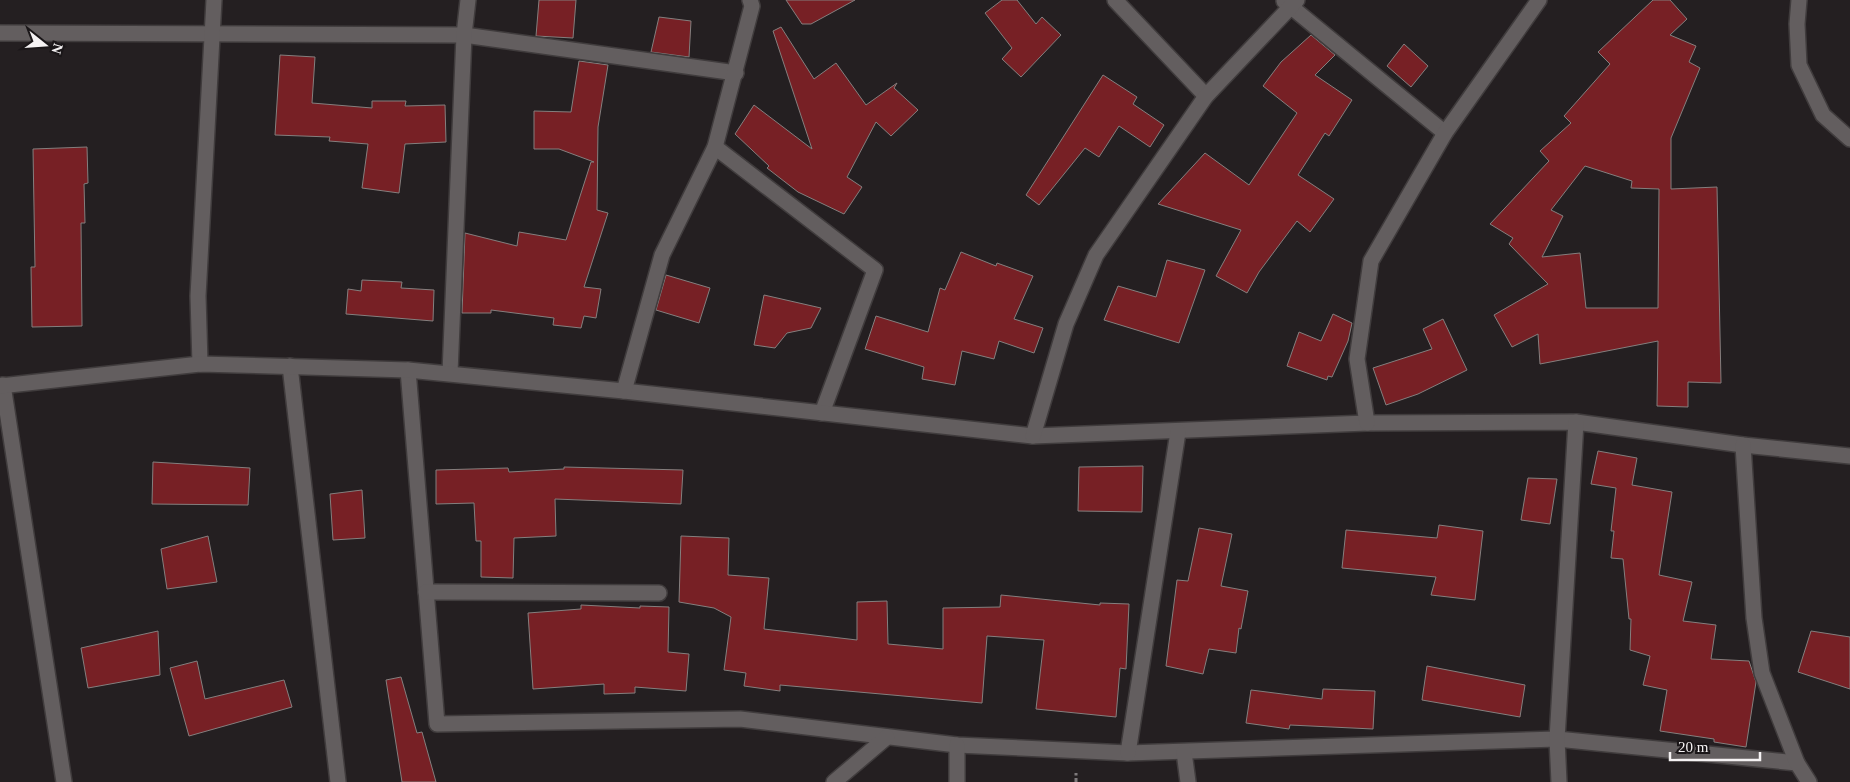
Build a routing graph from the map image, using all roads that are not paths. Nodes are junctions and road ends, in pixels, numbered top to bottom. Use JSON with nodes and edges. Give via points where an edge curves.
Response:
{"nodes":[{"id":1,"x":214,"y":0,"type":"edge"},
{"id":2,"x":468,"y":0,"type":"edge"},
{"id":3,"x":750,"y":0,"type":"edge"},
{"id":4,"x":1116,"y":0,"type":"edge"},
{"id":5,"x":1539,"y":0,"type":"edge"},
{"id":6,"x":1799,"y":0,"type":"edge"},
{"id":7,"x":1291,"y":2,"type":"edge"},
{"id":8,"x":0,"y":33,"type":"edge"},
{"id":9,"x":212,"y":34,"type":"junction"},
{"id":10,"x":464,"y":36,"type":"junction"},
{"id":11,"x":736,"y":73,"type":"junction"},
{"id":12,"x":1206,"y":96,"type":"junction"},
{"id":13,"x":1445,"y":133,"type":"junction"},
{"id":14,"x":1850,"y":139,"type":"edge"},
{"id":15,"x":715,"y":147,"type":"junction"},
{"id":16,"x":200,"y":364,"type":"junction"},
{"id":17,"x":290,"y":366,"type":"junction"},
{"id":18,"x":408,"y":370,"type":"junction"},
{"id":19,"x":450,"y":373,"type":"junction"},
{"id":20,"x":2,"y":385,"type":"edge"},
{"id":21,"x":624,"y":391,"type":"junction"},
{"id":22,"x":822,"y":412,"type":"junction"},
{"id":23,"x":1576,"y":422,"type":"junction"},
{"id":24,"x":1367,"y":423,"type":"junction"},
{"id":25,"x":1178,"y":432,"type":"junction"},
{"id":26,"x":1033,"y":436,"type":"junction"},
{"id":27,"x":1743,"y":445,"type":"junction"},
{"id":28,"x":1850,"y":456,"type":"edge"},
{"id":29,"x":426,"y":592,"type":"junction"},
{"id":30,"x":659,"y":593,"type":"dead end"},
{"id":31,"x":887,"y":737,"type":"junction"},
{"id":32,"x":1557,"y":739,"type":"junction"},
{"id":33,"x":957,"y":745,"type":"junction"},
{"id":34,"x":1184,"y":752,"type":"junction"},
{"id":35,"x":1128,"y":753,"type":"junction"},
{"id":36,"x":1797,"y":763,"type":"junction"},
{"id":37,"x":64,"y":782,"type":"edge"},
{"id":38,"x":338,"y":782,"type":"edge"},
{"id":39,"x":834,"y":782,"type":"edge"},
{"id":40,"x":957,"y":782,"type":"edge"},
{"id":41,"x":1188,"y":782,"type":"edge"},
{"id":42,"x":1559,"y":782,"type":"edge"},
{"id":43,"x":1809,"y":782,"type":"edge"}],
"edges":[{"from":1,"to":9,"type":"street"},
{"from":2,"to":10,"type":"street"},
{"from":3,"to":11,"type":"street","via":[[752,6]]},
{"from":4,"to":12,"type":"street"},
{"from":5,"to":13,"type":"street"},
{"from":6,"to":14,"type":"street","via":[[1799,65],[1823,115]]},
{"from":7,"to":12,"type":"street"},
{"from":7,"to":13,"type":"street"},
{"from":8,"to":9,"type":"street"},
{"from":9,"to":10,"type":"street"},
{"from":9,"to":16,"type":"street","via":[[198,296]]},
{"from":10,"to":11,"type":"street"},
{"from":10,"to":19,"type":"street"},
{"from":11,"to":15,"type":"street"},
{"from":12,"to":26,"type":"street","via":[[1096,255],[1066,324]]},
{"from":13,"to":24,"type":"street","via":[[1370,261],[1357,359]]},
{"from":15,"to":21,"type":"street","via":[[662,255]]},
{"from":15,"to":22,"type":"street","via":[[875,270]]},
{"from":16,"to":17,"type":"street"},
{"from":16,"to":20,"type":"street"},
{"from":17,"to":18,"type":"street"},
{"from":17,"to":38,"type":"street"},
{"from":18,"to":19,"type":"street"},
{"from":18,"to":29,"type":"street"},
{"from":19,"to":21,"type":"street"},
{"from":20,"to":37,"type":"street"},
{"from":21,"to":22,"type":"street"},
{"from":22,"to":26,"type":"street"},
{"from":23,"to":24,"type":"street"},
{"from":23,"to":27,"type":"street"},
{"from":23,"to":32,"type":"street"},
{"from":24,"to":25,"type":"street"},
{"from":25,"to":26,"type":"street"},
{"from":25,"to":35,"type":"street"},
{"from":27,"to":28,"type":"street"},
{"from":27,"to":36,"type":"street","via":[[1754,618],[1762,673]]},
{"from":29,"to":30,"type":"street"},
{"from":29,"to":31,"type":"street","via":[[437,724],[740,719]]},
{"from":31,"to":33,"type":"street"},
{"from":31,"to":39,"type":"street"},
{"from":32,"to":34,"type":"street"},
{"from":32,"to":36,"type":"street"},
{"from":32,"to":42,"type":"street"},
{"from":33,"to":35,"type":"street"},
{"from":33,"to":40,"type":"street"},
{"from":34,"to":35,"type":"street"},
{"from":34,"to":41,"type":"street"},
{"from":36,"to":43,"type":"street"}]}
